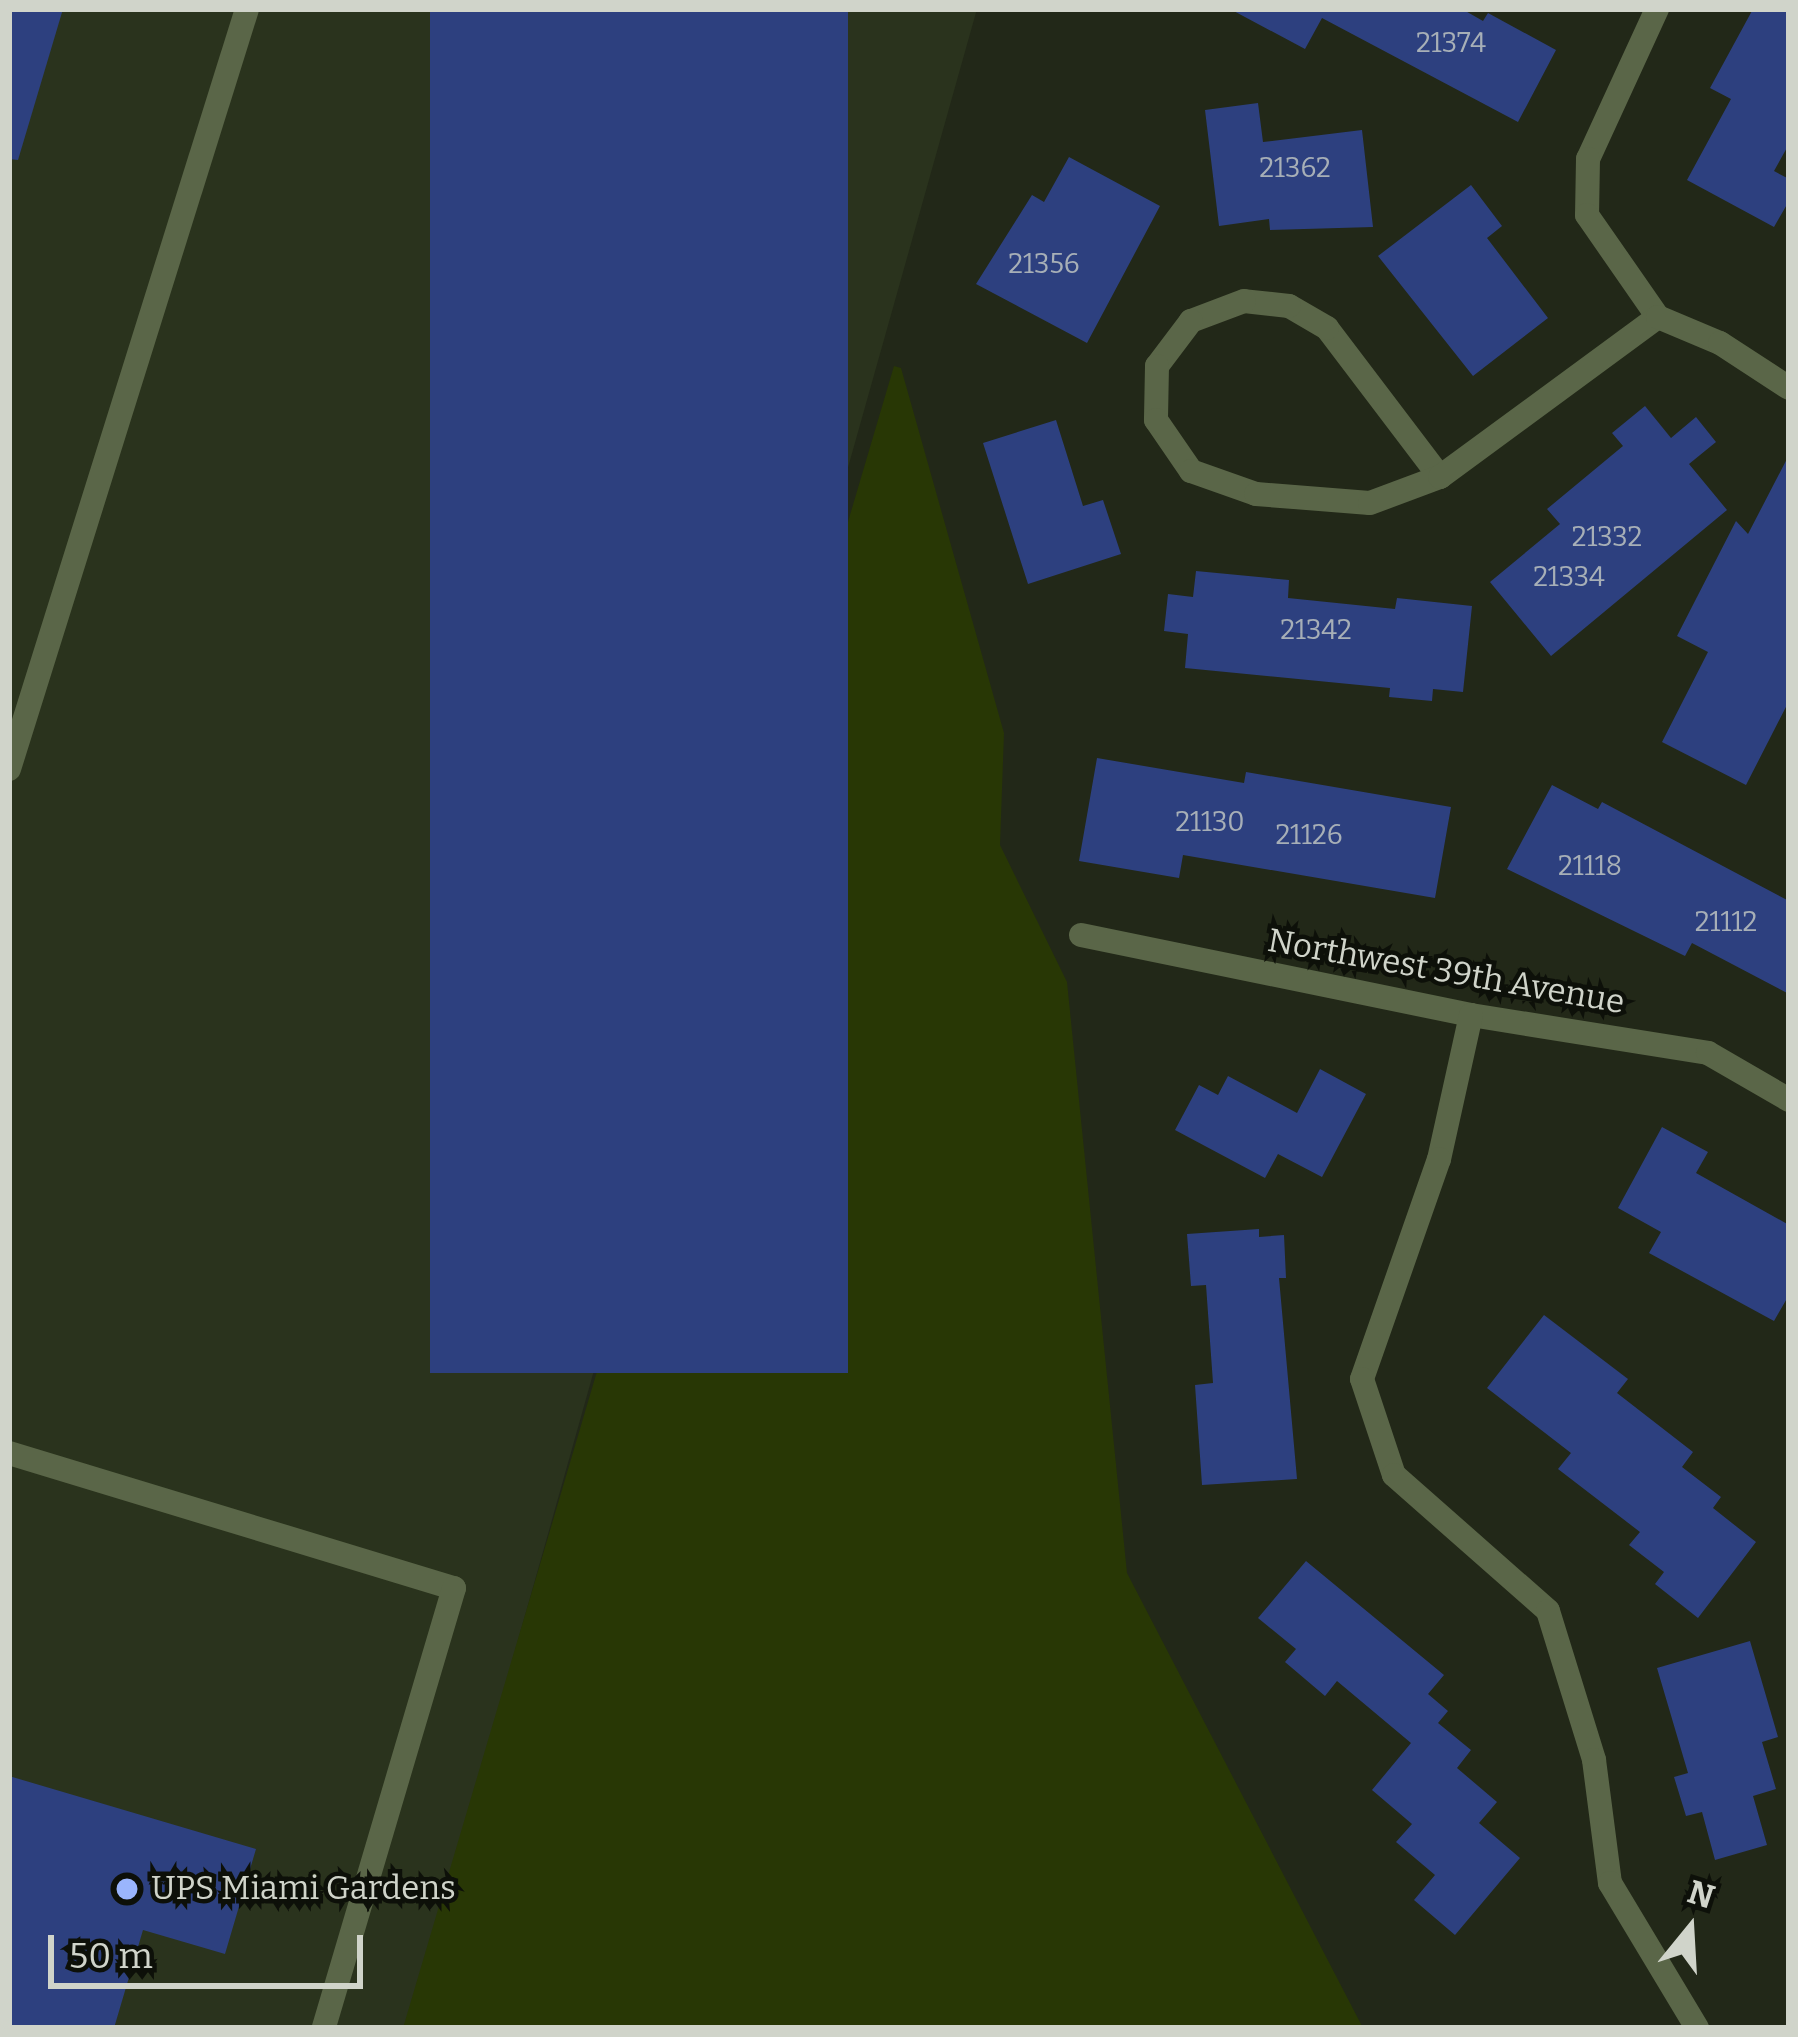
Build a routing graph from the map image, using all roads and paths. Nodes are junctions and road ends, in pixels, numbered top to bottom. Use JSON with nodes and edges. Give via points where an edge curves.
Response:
{"nodes":[{"id":1,"x":248,"y":9,"type":"edge"},
{"id":2,"x":1657,"y":9,"type":"edge"},
{"id":3,"x":1658,"y":317,"type":"junction"},
{"id":4,"x":1789,"y":388,"type":"edge"},
{"id":5,"x":1440,"y":477,"type":"junction"},
{"id":6,"x":9,"y":769,"type":"edge"},
{"id":7,"x":1081,"y":935,"type":"dead end"},
{"id":8,"x":1472,"y":1015,"type":"junction"},
{"id":9,"x":1789,"y":1100,"type":"edge"},
{"id":10,"x":9,"y":1453,"type":"edge"},
{"id":11,"x":324,"y":2028,"type":"edge"},
{"id":12,"x":1697,"y":2028,"type":"edge"}],
"edges":[{"from":1,"to":6,"type":"street"},
{"from":2,"to":3,"type":"street","via":[[1588,159],[1587,214]]},
{"from":3,"to":4,"type":"street","via":[[1720,343]]},
{"from":3,"to":5,"type":"street"},
{"from":5,"to":5,"type":"street","via":[[1370,502],[1256,494],[1191,471],[1156,420],[1157,366],[1191,321],[1244,301],[1289,307],[1327,328]]},
{"from":7,"to":8,"type":"street","name":"Northwest 39th Avenue"},
{"from":8,"to":9,"type":"street","name":"Northwest 39th Avenue","via":[[1708,1053]]},
{"from":8,"to":12,"type":"street","via":[[1438,1159],[1362,1379],[1394,1475],[1547,1611],[1594,1760],[1610,1883]]},
{"from":10,"to":11,"type":"street","via":[[454,1588]]}]}
